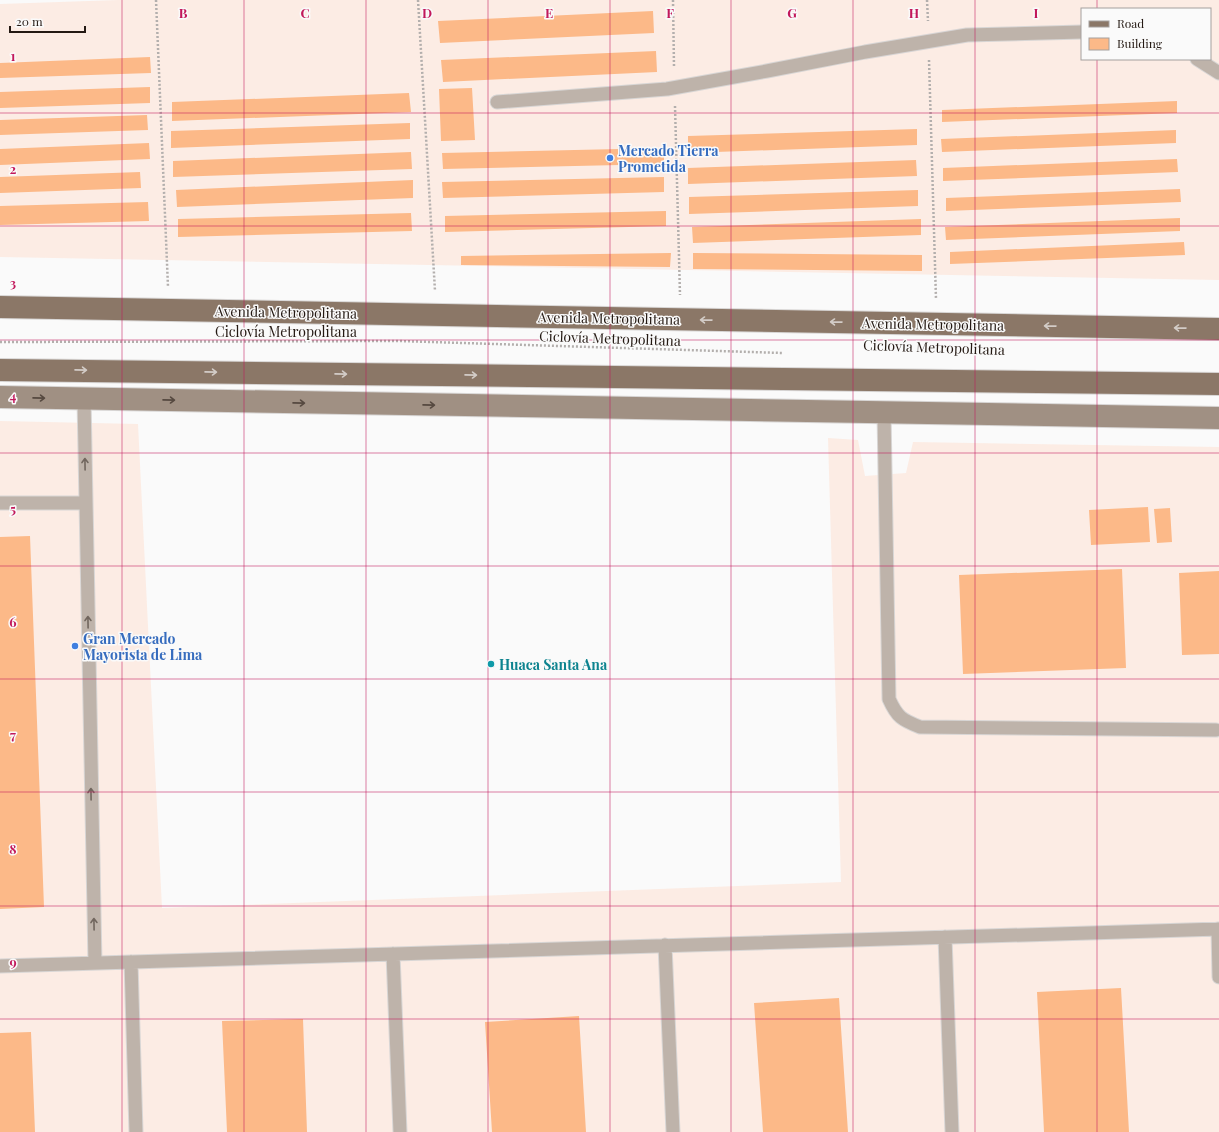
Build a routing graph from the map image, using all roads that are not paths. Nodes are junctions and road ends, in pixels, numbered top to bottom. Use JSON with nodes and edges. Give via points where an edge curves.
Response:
{"nodes":[{"id":1,"x":1081,"y":32,"type":"edge"},
{"id":2,"x":1199,"y":60,"type":"edge"},
{"id":3,"x":1219,"y":73,"type":"edge"},
{"id":4,"x":498,"y":102,"type":"dead end"},
{"id":5,"x":0,"y":307,"type":"edge"},
{"id":6,"x":1219,"y":329,"type":"edge"},
{"id":7,"x":0,"y":370,"type":"edge"},
{"id":8,"x":1219,"y":384,"type":"edge"},
{"id":9,"x":0,"y":397,"type":"edge"},
{"id":10,"x":84,"y":399,"type":"junction"},
{"id":11,"x":884,"y":413,"type":"junction"},
{"id":12,"x":1219,"y":418,"type":"edge"},
{"id":13,"x":0,"y":503,"type":"edge"},
{"id":14,"x":85,"y":503,"type":"junction"},
{"id":15,"x":1216,"y":730,"type":"dead end"},
{"id":16,"x":1218,"y":929,"type":"edge"},
{"id":17,"x":944,"y":937,"type":"junction"},
{"id":18,"x":665,"y":945,"type":"junction"},
{"id":19,"x":393,"y":954,"type":"junction"},
{"id":20,"x":131,"y":962,"type":"junction"},
{"id":21,"x":95,"y":963,"type":"junction"},
{"id":22,"x":0,"y":966,"type":"edge"},
{"id":23,"x":1219,"y":977,"type":"edge"},
{"id":24,"x":136,"y":1132,"type":"edge"},
{"id":25,"x":400,"y":1132,"type":"edge"},
{"id":26,"x":673,"y":1132,"type":"edge"},
{"id":27,"x":952,"y":1132,"type":"edge"}],
"edges":[{"from":1,"to":4,"type":"lane","via":[[967,35],[675,88]]},
{"from":2,"to":3,"type":"lane"},
{"from":6,"to":5,"type":"main road","name":"Avenida Metropolitana","one_way":true},
{"from":7,"to":8,"type":"main road","one_way":true},
{"from":9,"to":10,"type":"street","one_way":true},
{"from":10,"to":11,"type":"street","one_way":true},
{"from":14,"to":10,"type":"lane","one_way":true},
{"from":11,"to":12,"type":"street"},
{"from":11,"to":15,"type":"lane","via":[[889,699],[895,712],[906,722],[920,727]]},
{"from":13,"to":14,"type":"lane"},
{"from":21,"to":14,"type":"lane","one_way":true},
{"from":16,"to":17,"type":"lane"},
{"from":16,"to":23,"type":"lane"},
{"from":17,"to":18,"type":"lane"},
{"from":17,"to":27,"type":"lane"},
{"from":18,"to":19,"type":"lane"},
{"from":18,"to":26,"type":"lane"},
{"from":19,"to":20,"type":"lane"},
{"from":19,"to":25,"type":"lane"},
{"from":20,"to":21,"type":"lane"},
{"from":20,"to":24,"type":"lane"},
{"from":21,"to":22,"type":"lane"}]}
